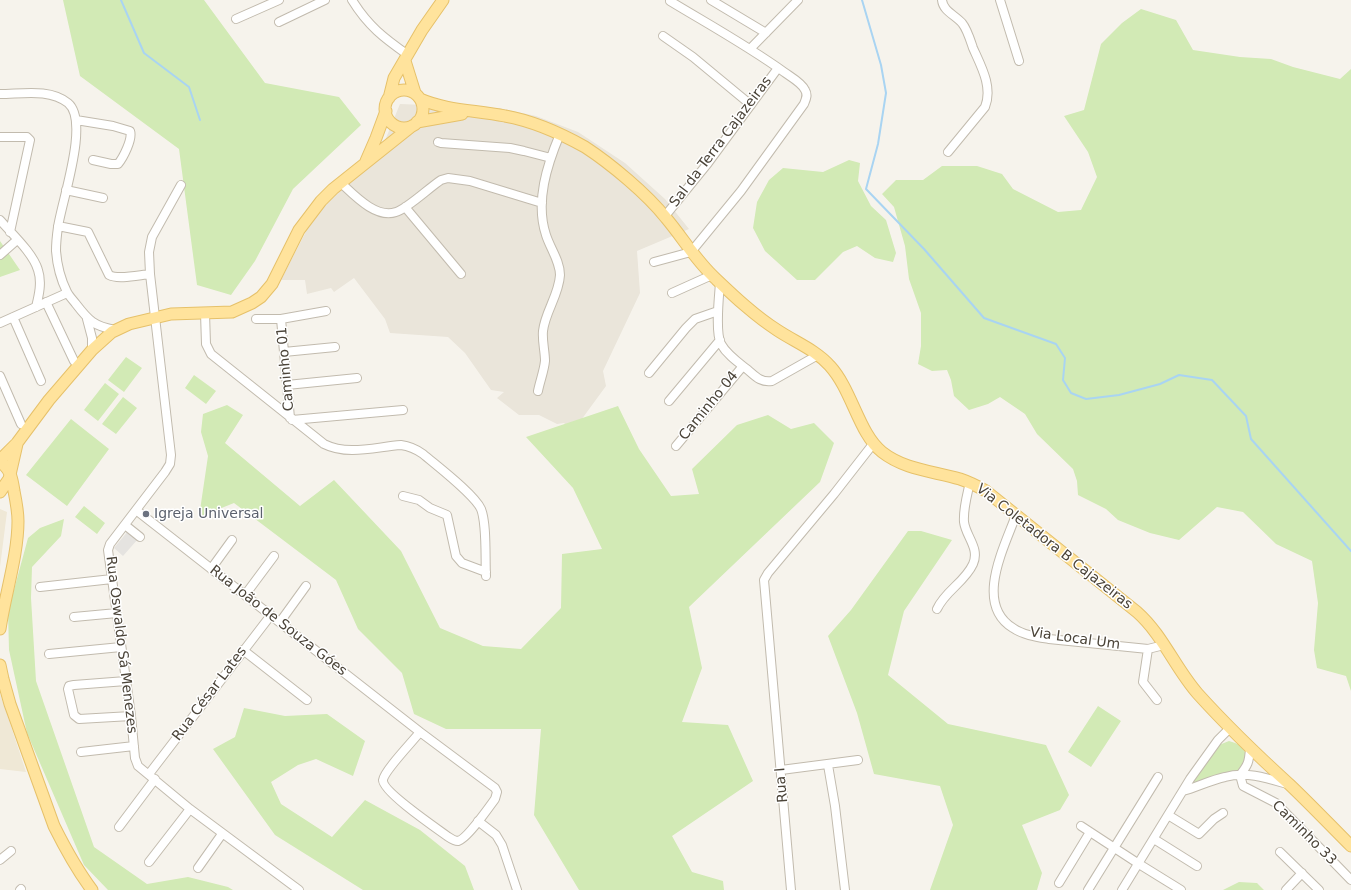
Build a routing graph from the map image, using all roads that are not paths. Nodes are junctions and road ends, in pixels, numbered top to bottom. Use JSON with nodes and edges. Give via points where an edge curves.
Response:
{"nodes":[{"id":1,"x":279,"y":0,"type":"edge"},
{"id":2,"x":325,"y":0,"type":"edge"},
{"id":3,"x":352,"y":0,"type":"edge"},
{"id":4,"x":443,"y":0,"type":"edge"},
{"id":5,"x":711,"y":0,"type":"edge"},
{"id":6,"x":942,"y":0,"type":"edge"},
{"id":7,"x":1000,"y":0,"type":"edge"},
{"id":8,"x":670,"y":1,"type":"dead end"},
{"id":9,"x":796,"y":1,"type":"edge"},
{"id":10,"x":236,"y":19,"type":"dead end"},
{"id":11,"x":279,"y":22,"type":"dead end"},
{"id":12,"x":766,"y":33,"type":"junction"},
{"id":13,"x":663,"y":36,"type":"dead end"},
{"id":14,"x":750,"y":49,"type":"junction"},
{"id":15,"x":406,"y":58,"type":"junction"},
{"id":16,"x":1019,"y":61,"type":"dead end"},
{"id":17,"x":778,"y":68,"type":"junction"},
{"id":18,"x":0,"y":94,"type":"edge"},
{"id":19,"x":418,"y":96,"type":"junction"},
{"id":20,"x":389,"y":98,"type":"junction"},
{"id":21,"x":751,"y":105,"type":"junction"},
{"id":22,"x":386,"y":111,"type":"junction"},
{"id":23,"x":477,"y":113,"type":"junction"},
{"id":24,"x":76,"y":120,"type":"junction"},
{"id":25,"x":414,"y":124,"type":"junction"},
{"id":26,"x":560,"y":134,"type":"junction"},
{"id":27,"x":0,"y":137,"type":"edge"},
{"id":28,"x":438,"y":142,"type":"dead end"},
{"id":29,"x":948,"y":152,"type":"dead end"},
{"id":30,"x":551,"y":158,"type":"junction"},
{"id":31,"x":94,"y":160,"type":"dead end"},
{"id":32,"x":365,"y":163,"type":"junction"},
{"id":33,"x":341,"y":183,"type":"junction"},
{"id":34,"x":181,"y":186,"type":"dead end"},
{"id":35,"x":66,"y":190,"type":"junction"},
{"id":36,"x":103,"y":198,"type":"dead end"},
{"id":37,"x":542,"y":203,"type":"junction"},
{"id":38,"x":405,"y":207,"type":"junction"},
{"id":39,"x":665,"y":216,"type":"junction"},
{"id":40,"x":0,"y":220,"type":"edge"},
{"id":41,"x":58,"y":226,"type":"junction"},
{"id":42,"x":10,"y":232,"type":"junction"},
{"id":43,"x":17,"y":240,"type":"junction"},
{"id":44,"x":692,"y":252,"type":"junction"},
{"id":45,"x":0,"y":255,"type":"edge"},
{"id":46,"x":654,"y":262,"type":"dead end"},
{"id":47,"x":150,"y":274,"type":"junction"},
{"id":48,"x":461,"y":274,"type":"dead end"},
{"id":49,"x":716,"y":279,"type":"junction"},
{"id":50,"x":67,"y":293,"type":"junction"},
{"id":51,"x":672,"y":293,"type":"dead end"},
{"id":52,"x":46,"y":302,"type":"junction"},
{"id":53,"x":36,"y":307,"type":"junction"},
{"id":54,"x":326,"y":311,"type":"dead end"},
{"id":55,"x":718,"y":311,"type":"junction"},
{"id":56,"x":205,"y":313,"type":"junction"},
{"id":57,"x":155,"y":316,"type":"junction"},
{"id":58,"x":13,"y":317,"type":"junction"},
{"id":59,"x":281,"y":318,"type":"junction"},
{"id":60,"x":87,"y":319,"type":"junction"},
{"id":61,"x":256,"y":319,"type":"dead end"},
{"id":62,"x":0,"y":323,"type":"edge"},
{"id":63,"x":116,"y":330,"type":"junction"},
{"id":64,"x":720,"y":340,"type":"junction"},
{"id":65,"x":335,"y":347,"type":"dead end"},
{"id":66,"x":92,"y":350,"type":"junction"},
{"id":67,"x":284,"y":352,"type":"junction"},
{"id":68,"x":818,"y":355,"type":"junction"},
{"id":69,"x":74,"y":360,"type":"dead end"},
{"id":70,"x":742,"y":366,"type":"junction"},
{"id":71,"x":649,"y":373,"type":"dead end"},
{"id":72,"x":0,"y":376,"type":"edge"},
{"id":73,"x":358,"y":378,"type":"dead end"},
{"id":74,"x":41,"y":381,"type":"dead end"},
{"id":75,"x":287,"y":385,"type":"junction"},
{"id":76,"x":538,"y":391,"type":"dead end"},
{"id":77,"x":668,"y":401,"type":"dead end"},
{"id":78,"x":403,"y":410,"type":"dead end"},
{"id":79,"x":291,"y":419,"type":"junction"},
{"id":80,"x":20,"y":424,"type":"dead end"},
{"id":81,"x":17,"y":443,"type":"junction"},
{"id":82,"x":873,"y":444,"type":"junction"},
{"id":83,"x":676,"y":446,"type":"dead end"},
{"id":84,"x":0,"y":461,"type":"edge"},
{"id":85,"x":10,"y":473,"type":"junction"},
{"id":86,"x":970,"y":482,"type":"junction"},
{"id":87,"x":0,"y":492,"type":"edge"},
{"id":88,"x":403,"y":496,"type":"dead end"},
{"id":89,"x":17,"y":508,"type":"junction"},
{"id":90,"x":136,"y":510,"type":"junction"},
{"id":91,"x":1016,"y":515,"type":"junction"},
{"id":92,"x":125,"y":525,"type":"junction"},
{"id":93,"x":140,"y":537,"type":"dead end"},
{"id":94,"x":232,"y":540,"type":"dead end"},
{"id":95,"x":274,"y":556,"type":"dead end"},
{"id":96,"x":212,"y":569,"type":"junction"},
{"id":97,"x":112,"y":579,"type":"junction"},
{"id":98,"x":306,"y":586,"type":"dead end"},
{"id":99,"x":40,"y":587,"type":"dead end"},
{"id":100,"x":245,"y":595,"type":"junction"},
{"id":101,"x":937,"y":609,"type":"dead end"},
{"id":102,"x":117,"y":613,"type":"junction"},
{"id":103,"x":271,"y":615,"type":"junction"},
{"id":104,"x":74,"y":617,"type":"dead end"},
{"id":105,"x":280,"y":622,"type":"junction"},
{"id":106,"x":0,"y":629,"type":"edge"},
{"id":107,"x":1164,"y":645,"type":"junction"},
{"id":108,"x":121,"y":647,"type":"junction"},
{"id":109,"x":1148,"y":649,"type":"junction"},
{"id":110,"x":243,"y":650,"type":"junction"},
{"id":111,"x":49,"y":654,"type":"dead end"},
{"id":112,"x":0,"y":665,"type":"edge"},
{"id":113,"x":126,"y":681,"type":"junction"},
{"id":114,"x":307,"y":700,"type":"dead end"},
{"id":115,"x":1157,"y":700,"type":"dead end"},
{"id":116,"x":131,"y":716,"type":"junction"},
{"id":117,"x":1230,"y":728,"type":"junction"},
{"id":118,"x":420,"y":732,"type":"junction"},
{"id":119,"x":134,"y":746,"type":"junction"},
{"id":120,"x":1250,"y":749,"type":"junction"},
{"id":121,"x":81,"y":752,"type":"dead end"},
{"id":122,"x":858,"y":760,"type":"dead end"},
{"id":123,"x":828,"y":765,"type":"junction"},
{"id":124,"x":781,"y":770,"type":"junction"},
{"id":125,"x":1240,"y":775,"type":"junction"},
{"id":126,"x":152,"y":777,"type":"junction"},
{"id":127,"x":1158,"y":778,"type":"dead end"},
{"id":128,"x":1290,"y":785,"type":"junction"},
{"id":129,"x":1183,"y":792,"type":"junction"},
{"id":130,"x":190,"y":809,"type":"junction"},
{"id":131,"x":1223,"y":813,"type":"dead end"},
{"id":132,"x":1168,"y":815,"type":"junction"},
{"id":133,"x":478,"y":821,"type":"junction"},
{"id":134,"x":1081,"y":826,"type":"dead end"},
{"id":135,"x":120,"y":827,"type":"dead end"},
{"id":136,"x":1090,"y":832,"type":"junction"},
{"id":137,"x":222,"y":834,"type":"junction"},
{"id":138,"x":1154,"y":839,"type":"junction"},
{"id":139,"x":1351,"y":846,"type":"edge"},
{"id":140,"x":1114,"y":848,"type":"junction"},
{"id":141,"x":11,"y":851,"type":"dead end"},
{"id":142,"x":1280,"y":852,"type":"dead end"},
{"id":143,"x":0,"y":860,"type":"edge"},
{"id":144,"x":149,"y":862,"type":"dead end"},
{"id":145,"x":1139,"y":864,"type":"junction"},
{"id":146,"x":1197,"y":866,"type":"dead end"},
{"id":147,"x":198,"y":868,"type":"dead end"},
{"id":148,"x":1302,"y":873,"type":"junction"},
{"id":149,"x":1351,"y":880,"type":"edge"},
{"id":150,"x":1059,"y":883,"type":"dead end"},
{"id":151,"x":92,"y":890,"type":"edge"},
{"id":152,"x":299,"y":890,"type":"edge"},
{"id":153,"x":518,"y":890,"type":"edge"},
{"id":154,"x":791,"y":890,"type":"edge"},
{"id":155,"x":845,"y":890,"type":"edge"},
{"id":156,"x":1088,"y":890,"type":"edge"},
{"id":157,"x":1122,"y":890,"type":"edge"},
{"id":158,"x":1181,"y":890,"type":"edge"},
{"id":159,"x":1286,"y":890,"type":"edge"},
{"id":160,"x":1319,"y":890,"type":"edge"}],
"edges":[{"from":1,"to":10,"type":"street"},
{"from":2,"to":11,"type":"street"},
{"from":3,"to":15,"type":"street","via":[[374,29]]},
{"from":4,"to":15,"type":"main road"},
{"from":5,"to":12,"type":"street"},
{"from":6,"to":29,"type":"street","via":[[944,7],[965,28],[984,73],[987,92],[985,107]]},
{"from":7,"to":16,"type":"street"},
{"from":8,"to":14,"type":"street"},
{"from":9,"to":12,"type":"street"},
{"from":12,"to":14,"type":"street"},
{"from":13,"to":21,"type":"street"},
{"from":14,"to":17,"type":"street"},
{"from":15,"to":19,"type":"main road"},
{"from":15,"to":20,"type":"main road","via":[[394,78]]},
{"from":17,"to":21,"type":"street","name":"Sal da Terra Cajazeiras"},
{"from":17,"to":44,"type":"street","via":[[803,86],[807,97],[804,104]]},
{"from":18,"to":24,"type":"street","via":[[42,93],[58,97],[72,106]]},
{"from":19,"to":20,"type":"main road","via":[[404,90]]},
{"from":19,"to":23,"type":"main road","name":"Via Coletadora B Cajazeiras","via":[[443,107]]},
{"from":19,"to":25,"type":"main road","via":[[423,111]]},
{"from":20,"to":22,"type":"main road"},
{"from":21,"to":39,"type":"street","name":"Sal da Terra Cajazeiras"},
{"from":22,"to":25,"type":"main road","via":[[392,123],[398,126]]},
{"from":22,"to":32,"type":"main road"},
{"from":23,"to":25,"type":"main road","name":"Via Coletadora B Cajazeiras"},
{"from":23,"to":26,"type":"main road","name":"Via Coletadora B Cajazeiras","via":[[519,119]]},
{"from":24,"to":31,"type":"street","via":[[130,131],[131,138],[118,164]]},
{"from":24,"to":35,"type":"street","via":[[76,136]]},
{"from":25,"to":32,"type":"main road"},
{"from":26,"to":30,"type":"street"},
{"from":26,"to":39,"type":"main road","name":"Via Coletadora B Cajazeiras","via":[[599,156]]},
{"from":27,"to":42,"type":"street","via":[[30,140]]},
{"from":28,"to":30,"type":"street","via":[[510,148]]},
{"from":30,"to":37,"type":"street"},
{"from":32,"to":33,"type":"main road"},
{"from":33,"to":38,"type":"street","via":[[362,202],[383,212],[395,213]]},
{"from":33,"to":56,"type":"main road","via":[[321,201],[299,230],[267,292],[252,303],[232,312]]},
{"from":34,"to":47,"type":"street","name":"Rua Oswaldo Sá Menezes","via":[[152,237],[148,252]]},
{"from":35,"to":36,"type":"street"},
{"from":35,"to":41,"type":"street"},
{"from":37,"to":38,"type":"street","via":[[470,181],[448,178],[436,183]]},
{"from":37,"to":76,"type":"street","via":[[543,225],[560,274],[543,330],[545,362]]},
{"from":38,"to":48,"type":"street"},
{"from":39,"to":44,"type":"main road","name":"Via Coletadora B Cajazeiras"},
{"from":40,"to":42,"type":"street"},
{"from":41,"to":47,"type":"street","via":[[88,232],[109,275],[120,277]]},
{"from":41,"to":50,"type":"street","via":[[58,260]]},
{"from":42,"to":43,"type":"street"},
{"from":43,"to":45,"type":"street"},
{"from":43,"to":53,"type":"street","via":[[35,261],[39,270],[40,288]]},
{"from":44,"to":46,"type":"street"},
{"from":44,"to":49,"type":"main road","name":"Via Coletadora B Cajazeiras"},
{"from":47,"to":57,"type":"street","name":"Rua Oswaldo Sá Menezes"},
{"from":49,"to":51,"type":"street"},
{"from":49,"to":55,"type":"street"},
{"from":49,"to":68,"type":"main road","name":"Via Coletadora B Cajazeiras","via":[[776,329]]},
{"from":50,"to":52,"type":"street"},
{"from":50,"to":60,"type":"street"},
{"from":52,"to":53,"type":"street"},
{"from":52,"to":69,"type":"street"},
{"from":53,"to":58,"type":"street"},
{"from":54,"to":59,"type":"street"},
{"from":55,"to":64,"type":"street"},
{"from":55,"to":71,"type":"street","via":[[695,319]]},
{"from":56,"to":57,"type":"main road"},
{"from":56,"to":79,"type":"street","via":[[206,344],[212,354]]},
{"from":57,"to":63,"type":"main road"},
{"from":57,"to":90,"type":"street","name":"Rua Oswaldo Sá Menezes","via":[[171,455],[168,468]]},
{"from":58,"to":62,"type":"street"},
{"from":58,"to":74,"type":"street"},
{"from":59,"to":61,"type":"street"},
{"from":59,"to":67,"type":"street","name":"Caminho 01"},
{"from":60,"to":63,"type":"street"},
{"from":60,"to":66,"type":"street"},
{"from":63,"to":66,"type":"main road"},
{"from":64,"to":70,"type":"street","via":[[726,351]]},
{"from":64,"to":77,"type":"street"},
{"from":65,"to":67,"type":"street"},
{"from":66,"to":81,"type":"main road","via":[[49,400]]},
{"from":67,"to":75,"type":"street","name":"Caminho 01"},
{"from":68,"to":70,"type":"street","via":[[767,382],[760,380]]},
{"from":68,"to":82,"type":"main road","name":"Via Coletadora B Cajazeiras","via":[[837,375]]},
{"from":70,"to":83,"type":"street","name":"Caminho 04"},
{"from":72,"to":80,"type":"street"},
{"from":73,"to":75,"type":"street"},
{"from":75,"to":79,"type":"street","name":"Caminho 01"},
{"from":78,"to":79,"type":"street"},
{"from":79,"to":88,"type":"street","via":[[324,444],[340,450],[401,445],[418,450],[477,502],[484,520],[486,574],[462,563],[456,556],[447,515],[419,500]]},
{"from":81,"to":84,"type":"main road"},
{"from":81,"to":85,"type":"main road"},
{"from":82,"to":86,"type":"main road","name":"Via Coletadora B Cajazeiras","via":[[891,459],[902,464]]},
{"from":82,"to":124,"type":"street","name":"Rua I","via":[[765,577]]},
{"from":84,"to":85,"type":"main road"},
{"from":85,"to":87,"type":"main road","via":[[7,483]]},
{"from":85,"to":89,"type":"main road"},
{"from":86,"to":91,"type":"main road","name":"Via Coletadora B Cajazeiras","via":[[986,491]]},
{"from":86,"to":101,"type":"street","via":[[964,525],[976,554],[974,563],[965,578],[945,595]]},
{"from":87,"to":89,"type":"main road"},
{"from":89,"to":106,"type":"main road","via":[[16,542]]},
{"from":90,"to":92,"type":"street","name":"Rua Oswaldo Sá Menezes"},
{"from":90,"to":96,"type":"street","name":"Rua João de Souza Góes"},
{"from":91,"to":107,"type":"main road","name":"Via Coletadora B Cajazeiras","via":[[1137,612],[1152,627]]},
{"from":91,"to":109,"type":"street","name":"Via Local Um","via":[[994,581],[993,597],[996,609],[1003,619],[1013,629],[1033,636]]},
{"from":92,"to":93,"type":"street"},
{"from":92,"to":97,"type":"street","name":"Rua Oswaldo Sá Menezes","via":[[108,550]]},
{"from":94,"to":96,"type":"street"},
{"from":95,"to":100,"type":"street"},
{"from":96,"to":100,"type":"street","name":"Rua João de Souza Góes"},
{"from":97,"to":99,"type":"street"},
{"from":97,"to":102,"type":"street","name":"Rua Oswaldo Sá Menezes"},
{"from":98,"to":105,"type":"street"},
{"from":100,"to":103,"type":"street","name":"Rua João de Souza Góes"},
{"from":102,"to":104,"type":"street"},
{"from":102,"to":108,"type":"street","name":"Rua Oswaldo Sá Menezes"},
{"from":103,"to":105,"type":"street","name":"Rua João de Souza Góes"},
{"from":103,"to":110,"type":"street","name":"Rua César Lates"},
{"from":105,"to":118,"type":"street","name":"Rua João de Souza Góes"},
{"from":107,"to":109,"type":"street","name":"Via Local Um"},
{"from":107,"to":117,"type":"main road","name":"Via Coletadora B Cajazeiras","via":[[1189,683]]},
{"from":108,"to":111,"type":"street"},
{"from":108,"to":113,"type":"street","name":"Rua Oswaldo Sá Menezes"},
{"from":109,"to":115,"type":"street","via":[[1144,682]]},
{"from":110,"to":114,"type":"street"},
{"from":110,"to":126,"type":"street","name":"Rua César Lates"},
{"from":112,"to":151,"type":"main road","via":[[10,704],[54,826]]},
{"from":113,"to":116,"type":"street","name":"Rua Oswaldo Sá Menezes"},
{"from":113,"to":116,"type":"street","via":[[71,685],[68,689],[74,715],[79,719]]},
{"from":116,"to":119,"type":"street","name":"Rua Oswaldo Sá Menezes"},
{"from":117,"to":120,"type":"main road","name":"Via Coletadora B Cajazeiras"},
{"from":117,"to":129,"type":"street","via":[[1218,740]]},
{"from":118,"to":133,"type":"street","name":"Rua João de Souza Góes","via":[[495,788],[495,799]]},
{"from":118,"to":133,"type":"street","name":"Rua João de Souza Góes","via":[[386,773],[384,786],[453,840],[463,838]]},
{"from":119,"to":121,"type":"street"},
{"from":119,"to":126,"type":"street","name":"Rua Oswaldo Sá Menezes","via":[[138,766]]},
{"from":120,"to":125,"type":"street","via":[[1250,760]]},
{"from":120,"to":128,"type":"main road","name":"Via Coletadora B Cajazeiras"},
{"from":122,"to":123,"type":"street"},
{"from":123,"to":124,"type":"street"},
{"from":123,"to":155,"type":"street"},
{"from":124,"to":154,"type":"street","name":"Rua I"},
{"from":125,"to":128,"type":"street","via":[[1262,777]]},
{"from":125,"to":129,"type":"street","via":[[1226,776]]},
{"from":125,"to":149,"type":"street","name":"Caminho 33","via":[[1243,786],[1276,803]]},
{"from":126,"to":130,"type":"street","name":"Rua Oswaldo Sá Menezes"},
{"from":126,"to":135,"type":"street","name":"Rua César Lates"},
{"from":127,"to":140,"type":"street"},
{"from":128,"to":139,"type":"main road","name":"Via Coletadora B Cajazeiras"},
{"from":129,"to":132,"type":"street"},
{"from":130,"to":137,"type":"street","name":"Rua Oswaldo Sá Menezes"},
{"from":130,"to":144,"type":"street"},
{"from":131,"to":132,"type":"street","via":[[1201,833]]},
{"from":132,"to":138,"type":"street"},
{"from":133,"to":153,"type":"street","via":[[496,835],[502,845]]},
{"from":134,"to":136,"type":"street"},
{"from":136,"to":140,"type":"street"},
{"from":136,"to":150,"type":"street"},
{"from":137,"to":147,"type":"street"},
{"from":137,"to":152,"type":"street","name":"Rua Oswaldo Sá Menezes"},
{"from":138,"to":145,"type":"street"},
{"from":138,"to":146,"type":"street"},
{"from":140,"to":145,"type":"street"},
{"from":140,"to":156,"type":"street"},
{"from":141,"to":143,"type":"street"},
{"from":142,"to":148,"type":"street"},
{"from":145,"to":157,"type":"street"},
{"from":145,"to":158,"type":"street"},
{"from":148,"to":159,"type":"street"},
{"from":148,"to":160,"type":"street"}]}
